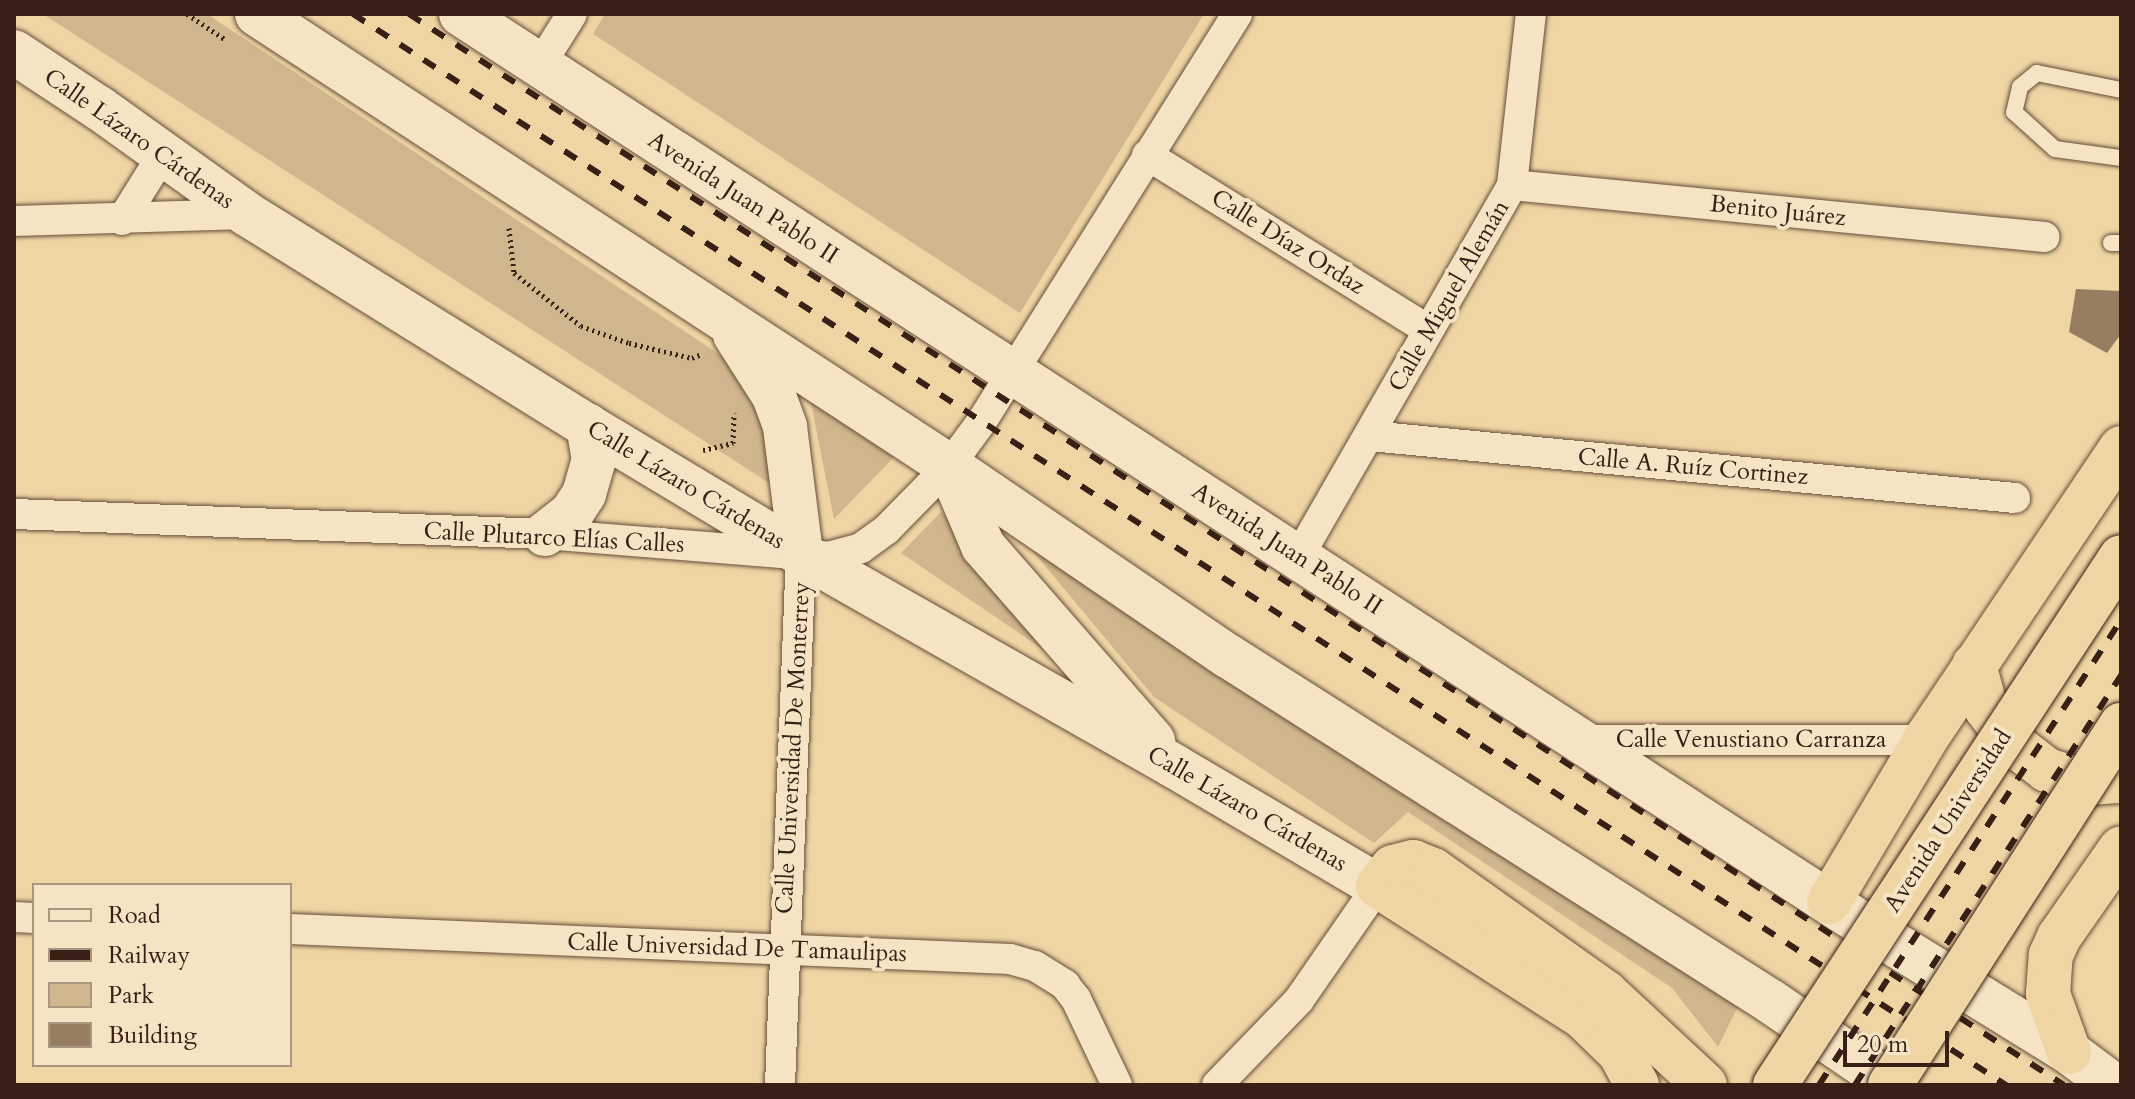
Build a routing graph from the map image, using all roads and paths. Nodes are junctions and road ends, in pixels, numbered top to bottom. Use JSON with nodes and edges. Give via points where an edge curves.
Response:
{"nodes":[{"id":1,"x":187,"y":14,"type":"edge"},
{"id":2,"x":461,"y":14,"type":"edge"},
{"id":3,"x":572,"y":14,"type":"edge"},
{"id":4,"x":1237,"y":14,"type":"edge"},
{"id":5,"x":1531,"y":14,"type":"edge"},
{"id":6,"x":246,"y":30,"type":"edge"},
{"id":7,"x":14,"y":52,"type":"edge"},
{"id":8,"x":540,"y":65,"type":"junction"},
{"id":9,"x":2121,"y":90,"type":"edge"},
{"id":10,"x":1147,"y":155,"type":"junction"},
{"id":11,"x":162,"y":156,"type":"junction"},
{"id":12,"x":2121,"y":158,"type":"edge"},
{"id":13,"x":1512,"y":185,"type":"junction"},
{"id":14,"x":247,"y":214,"type":"junction"},
{"id":15,"x":505,"y":219,"type":"dead end"},
{"id":16,"x":122,"y":220,"type":"junction"},
{"id":17,"x":14,"y":221,"type":"edge"},
{"id":18,"x":2044,"y":237,"type":"dead end"},
{"id":19,"x":713,"y":312,"type":"junction"},
{"id":20,"x":1428,"y":330,"type":"junction"},
{"id":21,"x":1013,"y":374,"type":"junction"},
{"id":22,"x":729,"y":405,"type":"dead end"},
{"id":23,"x":588,"y":426,"type":"junction"},
{"id":24,"x":1370,"y":436,"type":"junction"},
{"id":25,"x":2121,"y":448,"type":"edge"},
{"id":26,"x":645,"y":460,"type":"junction"},
{"id":27,"x":949,"y":466,"type":"junction"},
{"id":28,"x":2015,"y":498,"type":"dead end"},
{"id":29,"x":14,"y":514,"type":"edge"},
{"id":30,"x":545,"y":534,"type":"junction"},
{"id":31,"x":801,"y":554,"type":"junction"},
{"id":32,"x":1299,"y":556,"type":"junction"},
{"id":33,"x":2121,"y":557,"type":"edge"},
{"id":34,"x":1974,"y":665,"type":"junction"},
{"id":35,"x":2121,"y":725,"type":"edge"},
{"id":36,"x":1577,"y":740,"type":"junction"},
{"id":37,"x":1925,"y":740,"type":"junction"},
{"id":38,"x":1174,"y":766,"type":"junction"},
{"id":39,"x":2121,"y":781,"type":"edge"},
{"id":40,"x":2121,"y":848,"type":"edge"},
{"id":41,"x":1378,"y":886,"type":"junction"},
{"id":42,"x":1829,"y":902,"type":"junction"},
{"id":43,"x":292,"y":929,"type":"edge"},
{"id":44,"x":784,"y":951,"type":"junction"},
{"id":45,"x":2069,"y":1052,"type":"junction"},
{"id":46,"x":1225,"y":1083,"type":"edge"},
{"id":47,"x":780,"y":1085,"type":"edge"},
{"id":48,"x":1117,"y":1085,"type":"edge"},
{"id":49,"x":1637,"y":1085,"type":"edge"},
{"id":50,"x":1705,"y":1085,"type":"edge"},
{"id":51,"x":1775,"y":1085,"type":"edge"},
{"id":52,"x":1892,"y":1085,"type":"edge"},
{"id":53,"x":2113,"y":1085,"type":"edge"}],
"edges":[{"from":1,"to":6,"type":"path"},
{"from":2,"to":8,"type":"street","name":"Avenida Juan Pablo II"},
{"from":3,"to":8,"type":"street"},
{"from":4,"to":10,"type":"street","name":"Calle Plutarco Elías Calles"},
{"from":5,"to":13,"type":"street","name":"Calle Miguel Alemán"},
{"from":6,"to":19,"type":"street"},
{"from":7,"to":11,"type":"street","name":"Calle Lázaro Cárdenas"},
{"from":8,"to":21,"type":"street","name":"Avenida Juan Pablo II"},
{"from":9,"to":12,"type":"lane","via":[[2037,73],[2020,87],[2014,112],[2055,149]]},
{"from":10,"to":20,"type":"street","name":"Calle Díaz Ordaz"},
{"from":10,"to":21,"type":"street","name":"Calle Plutarco Elías Calles"},
{"from":11,"to":14,"type":"street","name":"Calle Lázaro Cárdenas"},
{"from":11,"to":16,"type":"street"},
{"from":13,"to":18,"type":"street","name":"Benito Juárez"},
{"from":13,"to":20,"type":"street","name":"Calle Miguel Alemán"},
{"from":14,"to":16,"type":"street"},
{"from":14,"to":23,"type":"street","name":"Calle Lázaro Cárdenas"},
{"from":15,"to":19,"type":"path","via":[[514,273],[581,326],[699,358]]},
{"from":16,"to":17,"type":"street"},
{"from":19,"to":27,"type":"street"},
{"from":19,"to":31,"type":"street","via":[[758,367],[781,417]]},
{"from":20,"to":24,"type":"street","name":"Calle Miguel Alemán"},
{"from":21,"to":27,"type":"street","name":"Calle Plutarco Elías Calles"},
{"from":21,"to":32,"type":"street","name":"Avenida Juan Pablo II"},
{"from":22,"to":26,"type":"path","via":[[735,415],[733,443]]},
{"from":23,"to":26,"type":"street","name":"Calle Lázaro Cárdenas"},
{"from":23,"to":30,"type":"street","via":[[594,460],[584,494],[571,514]]},
{"from":24,"to":28,"type":"street","name":"Calle A. Ruíz Cortinez"},
{"from":24,"to":32,"type":"street","name":"Calle Miguel Alemán"},
{"from":25,"to":34,"type":"highway"},
{"from":26,"to":31,"type":"street","name":"Calle Lázaro Cárdenas"},
{"from":27,"to":31,"type":"street","name":"Calle Plutarco Elías Calles","via":[[861,548],[828,557]]},
{"from":27,"to":38,"type":"street","via":[[983,546]]},
{"from":27,"to":52,"type":"street","via":[[1228,656],[1770,1001]]},
{"from":29,"to":30,"type":"street","name":"Calle Plutarco Elías Calles"},
{"from":30,"to":31,"type":"street","name":"Calle Plutarco Elías Calles"},
{"from":31,"to":38,"type":"street","name":"Calle Lázaro Cárdenas"},
{"from":31,"to":44,"type":"street","name":"Calle Universidad De Monterrey"},
{"from":32,"to":36,"type":"street","name":"Avenida Juan Pablo II"},
{"from":33,"to":51,"type":"highway","name":"Avenida Universidad","bridge":true},
{"from":34,"to":37,"type":"highway"},
{"from":34,"to":39,"type":"highway","via":[[1986,708],[2012,743],[2047,770],[2089,783]]},
{"from":35,"to":52,"type":"highway","bridge":true},
{"from":36,"to":37,"type":"street","name":"Calle Venustiano Carranza"},
{"from":36,"to":42,"type":"street","name":"Avenida Juan Pablo II"},
{"from":37,"to":42,"type":"highway"},
{"from":38,"to":41,"type":"street","name":"Calle Lázaro Cárdenas"},
{"from":40,"to":45,"type":"highway","via":[[2051,955],[2048,994]]},
{"from":41,"to":46,"type":"street","via":[[1299,1000]]},
{"from":41,"to":49,"type":"highway","via":[[1583,1017],[1620,1053]]},
{"from":41,"to":50,"type":"highway","via":[[1393,867],[1404,863],[1433,870],[1606,993]]},
{"from":42,"to":45,"type":"street","name":"Avenida Juan Pablo II"},
{"from":43,"to":44,"type":"street","name":"Calle Universidad De Tamaulipas"},
{"from":44,"to":47,"type":"street","name":"Calle Universidad De Monterrey"},
{"from":44,"to":48,"type":"street","name":"Calle Universidad De Tamaulipas","via":[[1010,959],[1035,966],[1065,985],[1076,999]]},
{"from":45,"to":53,"type":"street","name":"Avenida Juan Pablo II"}]}
